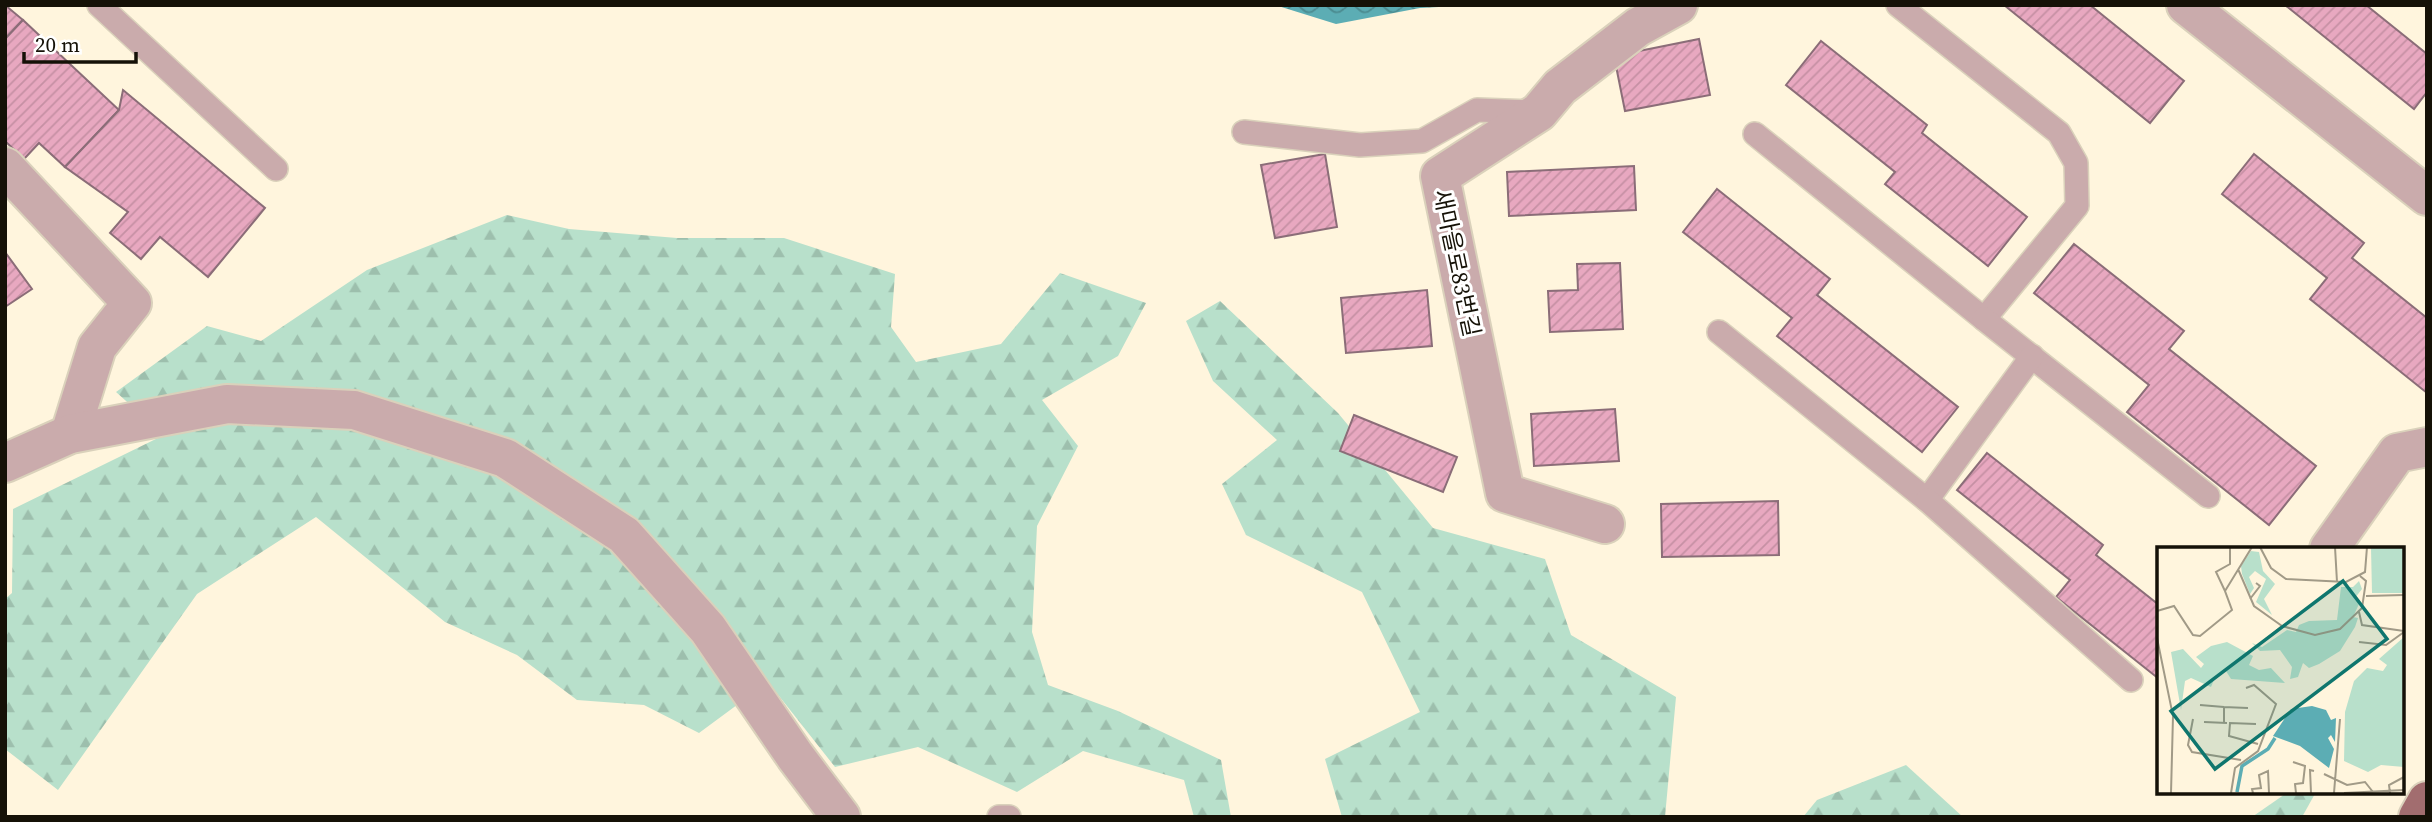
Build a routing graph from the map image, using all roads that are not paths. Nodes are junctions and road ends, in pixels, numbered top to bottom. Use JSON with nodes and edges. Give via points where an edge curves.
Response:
{"nodes":[{"id":1,"x":99,"y":5,"type":"edge"},
{"id":2,"x":1678,"y":5,"type":"edge"},
{"id":3,"x":1898,"y":5,"type":"edge"},
{"id":4,"x":2186,"y":5,"type":"edge"},
{"id":5,"x":1539,"y":112,"type":"junction"},
{"id":6,"x":1244,"y":132,"type":"dead end"},
{"id":7,"x":1755,"y":134,"type":"dead end"},
{"id":8,"x":5,"y":167,"type":"edge"},
{"id":9,"x":276,"y":169,"type":"dead end"},
{"id":10,"x":2427,"y":196,"type":"edge"},
{"id":11,"x":1984,"y":319,"type":"junction"},
{"id":12,"x":1719,"y":332,"type":"dead end"},
{"id":13,"x":2032,"y":356,"type":"junction"},
{"id":14,"x":70,"y":434,"type":"junction"},
{"id":15,"x":2427,"y":447,"type":"edge"},
{"id":16,"x":5,"y":463,"type":"edge"},
{"id":17,"x":2208,"y":496,"type":"dead end"},
{"id":18,"x":1927,"y":500,"type":"junction"},
{"id":19,"x":1605,"y":524,"type":"dead end"},
{"id":20,"x":2330,"y":547,"type":"edge"},
{"id":21,"x":2131,"y":680,"type":"dead end"},
{"id":22,"x":2427,"y":801,"type":"edge"},
{"id":23,"x":841,"y":817,"type":"edge"},
{"id":24,"x":999,"y":817,"type":"edge"},
{"id":25,"x":1009,"y":817,"type":"edge"},
{"id":26,"x":2418,"y":817,"type":"edge"}],
"edges":[{"from":1,"to":9,"type":"lane"},
{"from":2,"to":5,"type":"street","name":"새마을로83번길","via":[[1638,27],[1560,87]]},
{"from":3,"to":11,"type":"lane","via":[[2059,133],[2076,163],[2077,206]]},
{"from":4,"to":10,"type":"street"},
{"from":5,"to":6,"type":"lane","via":[[1477,110],[1422,141],[1360,145]]},
{"from":5,"to":19,"type":"street","name":"새마을로83번길","via":[[1440,176],[1505,493]]},
{"from":7,"to":11,"type":"lane"},
{"from":8,"to":14,"type":"street","via":[[132,303],[97,346]]},
{"from":11,"to":13,"type":"lane"},
{"from":12,"to":18,"type":"lane"},
{"from":13,"to":17,"type":"lane"},
{"from":13,"to":18,"type":"lane"},
{"from":14,"to":16,"type":"street"},
{"from":14,"to":23,"type":"street","via":[[227,404],[354,410],[505,458],[624,535],[708,629]]},
{"from":15,"to":20,"type":"street","via":[[2397,453]]},
{"from":18,"to":21,"type":"lane"},
{"from":22,"to":26,"type":"main road"},
{"from":24,"to":25,"type":"lane"}]}
